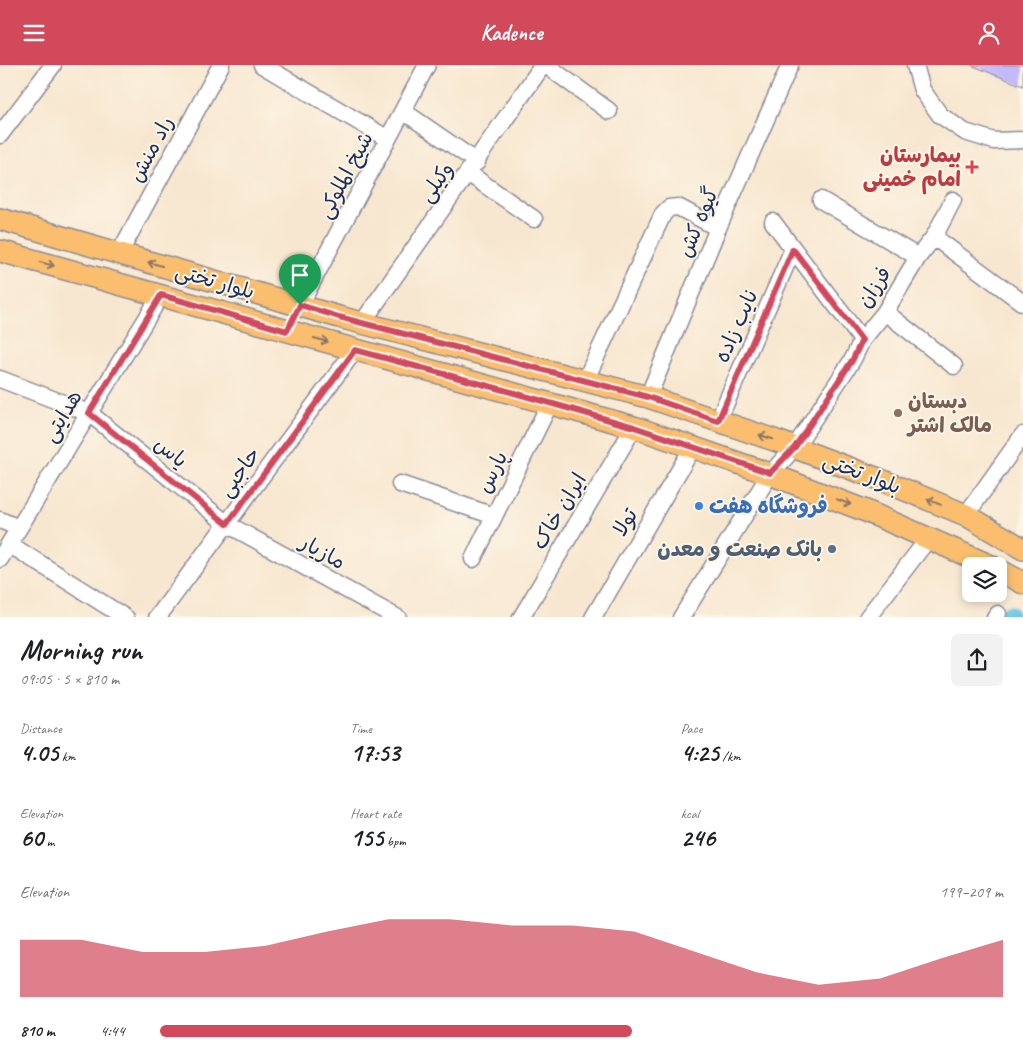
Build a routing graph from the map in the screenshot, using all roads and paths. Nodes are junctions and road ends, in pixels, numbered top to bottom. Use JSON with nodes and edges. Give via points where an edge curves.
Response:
{"nodes":[{"id":1,"x":53,"y":65,"type":"edge"},
{"id":2,"x":262,"y":65,"type":"edge"},
{"id":3,"x":427,"y":65,"type":"edge"},
{"id":4,"x":545,"y":65,"type":"edge"},
{"id":5,"x":790,"y":65,"type":"edge"},
{"id":6,"x":915,"y":65,"type":"edge"},
{"id":7,"x":218,"y":66,"type":"edge"},
{"id":8,"x":403,"y":111,"type":"junction"},
{"id":9,"x":610,"y":111,"type":"dead end"},
{"id":10,"x":0,"y":135,"type":"edge"},
{"id":11,"x":388,"y":139,"type":"junction"},
{"id":12,"x":1023,"y":140,"type":"edge"},
{"id":13,"x":472,"y":167,"type":"junction"},
{"id":14,"x":822,"y":200,"type":"dead end"},
{"id":15,"x":953,"y":200,"type":"dead end"},
{"id":16,"x":0,"y":219,"type":"edge"},
{"id":17,"x":534,"y":219,"type":"dead end"},
{"id":18,"x":773,"y":221,"type":"dead end"},
{"id":19,"x":718,"y":228,"type":"junction"},
{"id":20,"x":934,"y":237,"type":"junction"},
{"id":21,"x":793,"y":249,"type":"junction"},
{"id":22,"x":0,"y":251,"type":"edge"},
{"id":23,"x":119,"y":254,"type":"junction"},
{"id":24,"x":918,"y":257,"type":"junction"},
{"id":25,"x":161,"y":295,"type":"junction"},
{"id":26,"x":1023,"y":303,"type":"edge"},
{"id":27,"x":300,"y":305,"type":"junction"},
{"id":28,"x":885,"y":311,"type":"junction"},
{"id":29,"x":362,"y":323,"type":"junction"},
{"id":30,"x":287,"y":331,"type":"junction"},
{"id":31,"x":862,"y":340,"type":"junction"},
{"id":32,"x":355,"y":350,"type":"junction"},
{"id":33,"x":954,"y":366,"type":"dead end"},
{"id":34,"x":0,"y":379,"type":"edge"},
{"id":35,"x":585,"y":381,"type":"junction"},
{"id":36,"x":648,"y":397,"type":"junction"},
{"id":37,"x":550,"y":403,"type":"junction"},
{"id":38,"x":89,"y":413,"type":"junction"},
{"id":39,"x":718,"y":421,"type":"junction"},
{"id":40,"x":634,"y":427,"type":"junction"},
{"id":41,"x":1023,"y":435,"type":"edge"},
{"id":42,"x":693,"y":447,"type":"junction"},
{"id":43,"x":795,"y":447,"type":"junction"},
{"id":44,"x":770,"y":473,"type":"junction"},
{"id":45,"x":400,"y":483,"type":"dead end"},
{"id":46,"x":966,"y":515,"type":"junction"},
{"id":47,"x":494,"y":516,"type":"junction"},
{"id":48,"x":0,"y":519,"type":"edge"},
{"id":49,"x":227,"y":524,"type":"junction"},
{"id":50,"x":19,"y":528,"type":"junction"},
{"id":51,"x":928,"y":539,"type":"junction"},
{"id":52,"x":9,"y":544,"type":"junction"},
{"id":53,"x":1023,"y":549,"type":"edge"},
{"id":54,"x":971,"y":557,"type":"edge"},
{"id":55,"x":0,"y":559,"type":"edge"},
{"id":56,"x":472,"y":559,"type":"dead end"},
{"id":57,"x":1007,"y":574,"type":"edge"},
{"id":58,"x":1023,"y":583,"type":"edge"},
{"id":59,"x":687,"y":615,"type":"edge"},
{"id":60,"x":126,"y":617,"type":"edge"},
{"id":61,"x":157,"y":617,"type":"edge"},
{"id":62,"x":398,"y":617,"type":"edge"},
{"id":63,"x":521,"y":617,"type":"edge"},
{"id":64,"x":593,"y":617,"type":"edge"},
{"id":65,"x":867,"y":617,"type":"edge"}],
"edges":[{"from":1,"to":10,"type":"street"},
{"from":2,"to":11,"type":"street"},
{"from":3,"to":8,"type":"street","name":"شیخ الملوکی"},
{"from":4,"to":9,"type":"street"},
{"from":4,"to":13,"type":"street","name":"وکیلی"},
{"from":5,"to":19,"type":"street","name":"گیوه کش"},
{"from":6,"to":12,"type":"street","via":[[922,90],[940,115],[965,132],[994,141]]},
{"from":7,"to":23,"type":"street","name":"راد منش"},
{"from":8,"to":11,"type":"street","name":"شیخ الملوکی"},
{"from":8,"to":13,"type":"street"},
{"from":11,"to":27,"type":"street","name":"شیخ الملوکی"},
{"from":13,"to":17,"type":"street"},
{"from":13,"to":29,"type":"street","name":"وکیلی"},
{"from":14,"to":24,"type":"street"},
{"from":15,"to":20,"type":"street","name":"فرزان"},
{"from":16,"to":23,"type":"main road","name":"بلوار تختی"},
{"from":18,"to":21,"type":"street"},
{"from":19,"to":35,"type":"street","via":[[678,207],[669,208],[663,214]]},
{"from":19,"to":36,"type":"street","name":"گیوه کش"},
{"from":20,"to":24,"type":"street","name":"فرزان"},
{"from":20,"to":26,"type":"street"},
{"from":21,"to":31,"type":"street"},
{"from":21,"to":39,"type":"street","name":"نایب زاده"},
{"from":22,"to":25,"type":"main road","name":"بلوار تختی","one_way":true},
{"from":27,"to":23,"type":"main road","name":"بلوار تختی","one_way":true},
{"from":24,"to":28,"type":"street","name":"فرزان"},
{"from":25,"to":30,"type":"main road","name":"بلوار تختی"},
{"from":25,"to":38,"type":"street","name":"هدایتی"},
{"from":27,"to":29,"type":"main road","name":"بلوار تختی"},
{"from":27,"to":30,"type":"main road"},
{"from":28,"to":31,"type":"street","name":"فرزان"},
{"from":28,"to":33,"type":"street"},
{"from":29,"to":35,"type":"main road","name":"بلوار تختی"},
{"from":30,"to":32,"type":"main road","name":"بلوار تختی","one_way":true},
{"from":31,"to":43,"type":"street","name":"فرزان"},
{"from":32,"to":37,"type":"main road","name":"بلوار تختی"},
{"from":32,"to":49,"type":"street","name":"حاجبی"},
{"from":34,"to":38,"type":"street","name":"یاس"},
{"from":35,"to":36,"type":"main road","name":"بلوار تختی"},
{"from":36,"to":39,"type":"main road","name":"بلوار تختی"},
{"from":37,"to":40,"type":"main road","name":"بلوار تختی"},
{"from":37,"to":47,"type":"street","name":"پارس"},
{"from":38,"to":49,"type":"street","name":"یاس"},
{"from":38,"to":50,"type":"street","name":"هدایتی"},
{"from":43,"to":39,"type":"main road","name":"بلوار تختی","one_way":true},
{"from":40,"to":42,"type":"main road","name":"بلوار تختی"},
{"from":40,"to":63,"type":"street","name":"ایران خاک"},
{"from":41,"to":46,"type":"street"},
{"from":42,"to":44,"type":"main road","name":"بلوار تختی"},
{"from":42,"to":64,"type":"street","name":"تولا"},
{"from":43,"to":44,"type":"street","name":"فرزان"},
{"from":46,"to":43,"type":"main road","name":"بلوار تختی","one_way":true},
{"from":44,"to":51,"type":"main road","name":"بلوار تختی","one_way":true},
{"from":44,"to":59,"type":"street","name":"فرزان"},
{"from":45,"to":47,"type":"street"},
{"from":46,"to":53,"type":"main road","name":"بلوار تختی"},
{"from":47,"to":56,"type":"street","name":"پارس"},
{"from":48,"to":50,"type":"street"},
{"from":49,"to":61,"type":"street","name":"حاجبی"},
{"from":49,"to":62,"type":"street","name":"مازیار"},
{"from":50,"to":52,"type":"street","name":"هدایتی"},
{"from":51,"to":54,"type":"main road","name":"بلوار تختی"},
{"from":51,"to":65,"type":"street"},
{"from":52,"to":55,"type":"street","name":"هدایتی"},
{"from":52,"to":60,"type":"street"},
{"from":57,"to":58,"type":"main road"}]}
